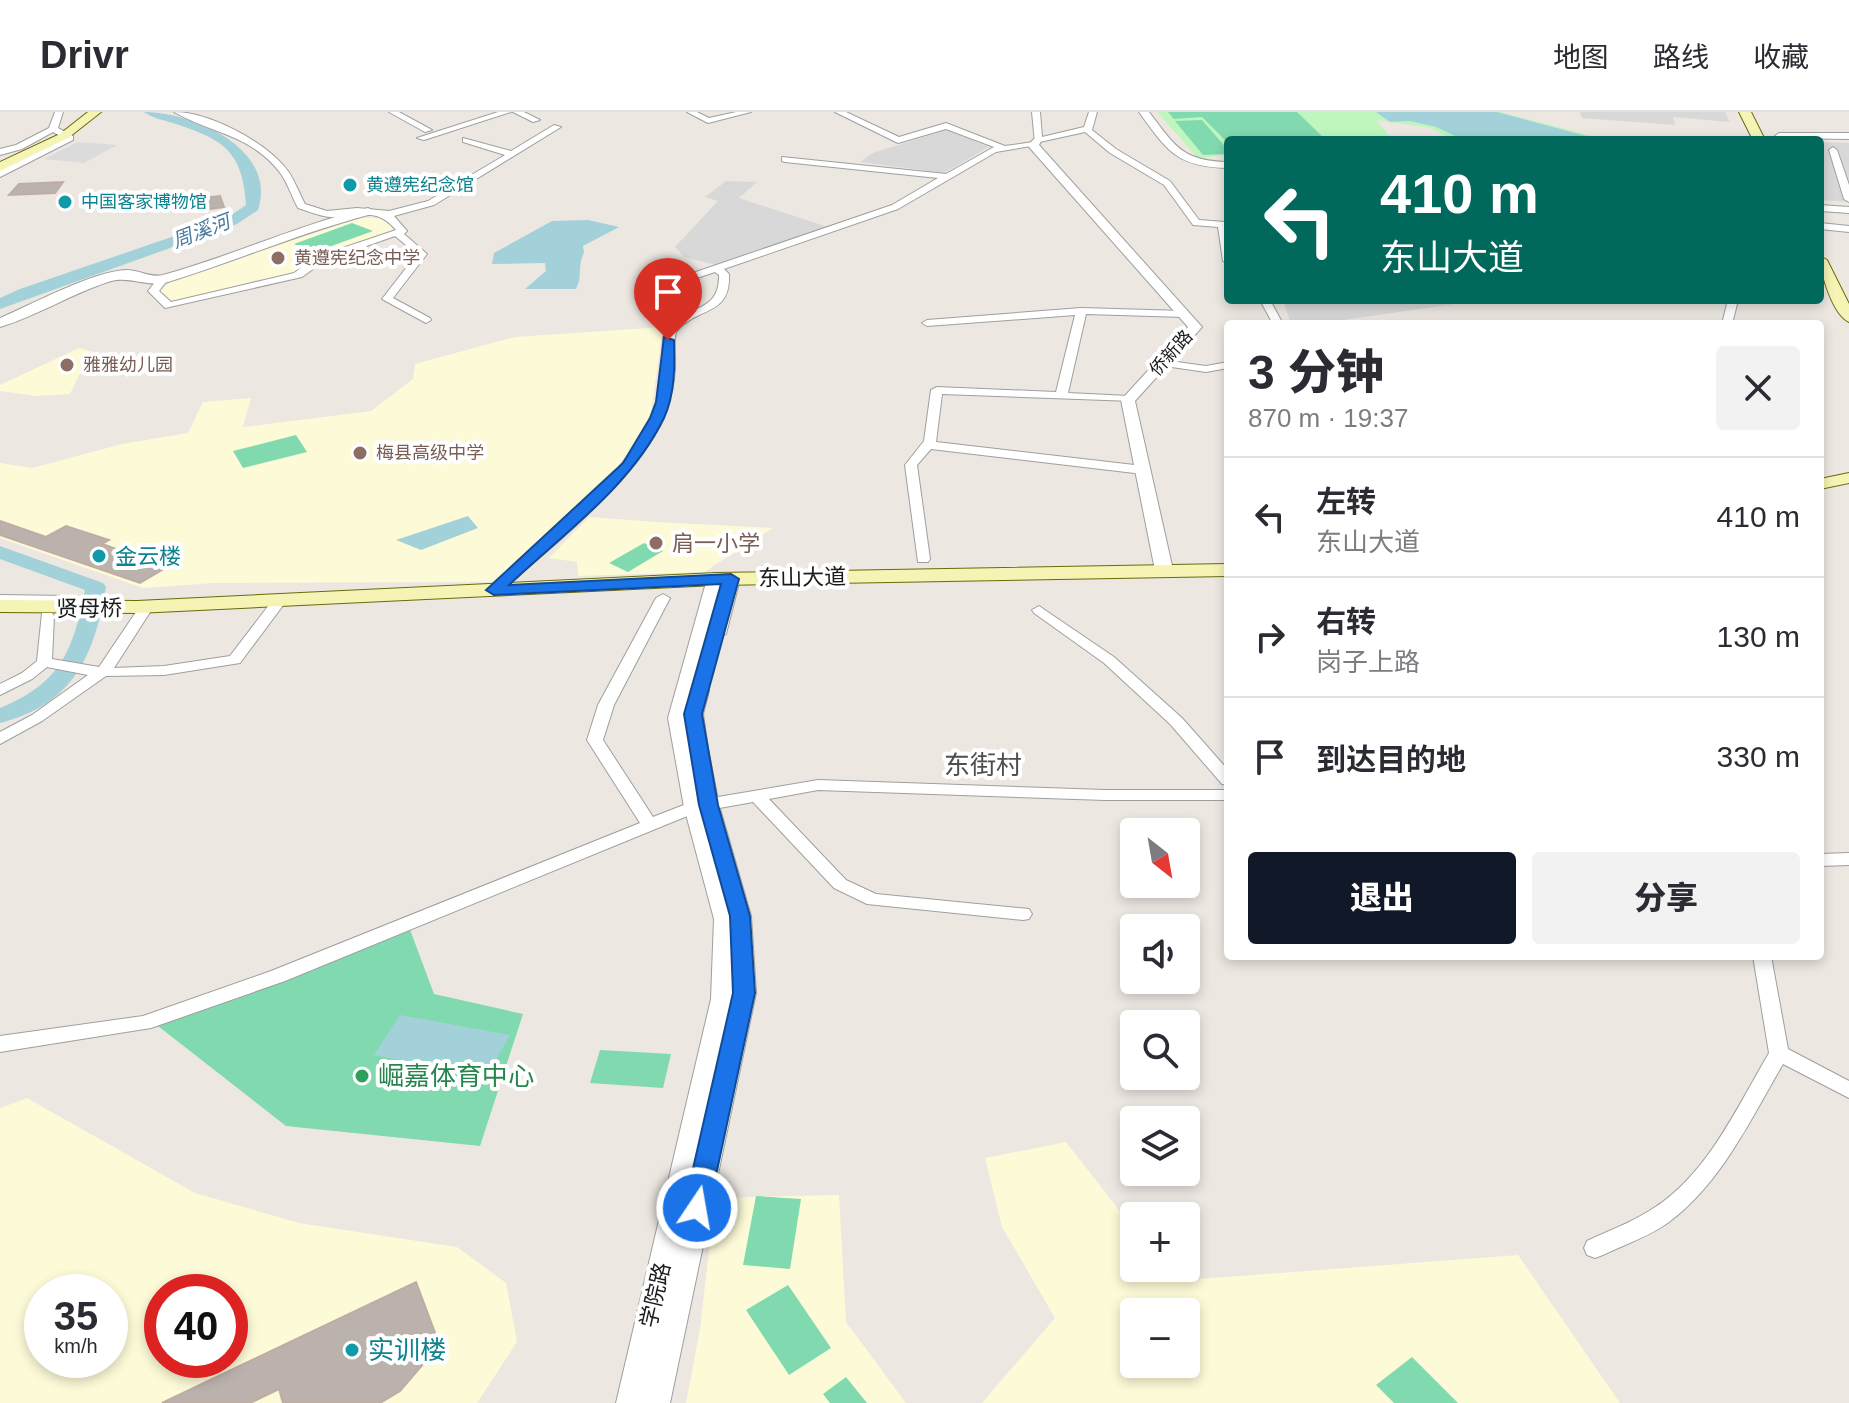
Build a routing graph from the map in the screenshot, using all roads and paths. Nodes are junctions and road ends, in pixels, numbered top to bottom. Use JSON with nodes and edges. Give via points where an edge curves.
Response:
{"nodes":[{"id":1,"x":59,"y":112,"type":"edge"},
{"id":2,"x":95,"y":112,"type":"edge"},
{"id":3,"x":178,"y":112,"type":"edge"},
{"id":4,"x":393,"y":112,"type":"edge"},
{"id":5,"x":507,"y":112,"type":"edge"},
{"id":6,"x":517,"y":112,"type":"edge"},
{"id":7,"x":691,"y":112,"type":"edge"},
{"id":8,"x":747,"y":112,"type":"edge"},
{"id":9,"x":839,"y":112,"type":"edge"},
{"id":10,"x":1036,"y":112,"type":"edge"},
{"id":11,"x":1093,"y":112,"type":"edge"},
{"id":12,"x":1144,"y":112,"type":"edge"},
{"id":13,"x":1742,"y":112,"type":"edge"},
{"id":14,"x":536,"y":120,"type":"dead end"},
{"id":15,"x":557,"y":127,"type":"dead end"},
{"id":16,"x":1087,"y":130,"type":"junction"},
{"id":17,"x":58,"y":133,"type":"junction"},
{"id":18,"x":1754,"y":136,"type":"edge"},
{"id":19,"x":1779,"y":136,"type":"dead end"},
{"id":20,"x":1849,"y":136,"type":"edge"},
{"id":21,"x":466,"y":140,"type":"dead end"},
{"id":22,"x":40,"y":143,"type":"dead end"},
{"id":23,"x":1035,"y":143,"type":"junction"},
{"id":24,"x":1001,"y":147,"type":"junction"},
{"id":25,"x":1833,"y":150,"type":"dead end"},
{"id":26,"x":0,"y":152,"type":"edge"},
{"id":27,"x":511,"y":154,"type":"junction"},
{"id":28,"x":785,"y":159,"type":"dead end"},
{"id":29,"x":0,"y":164,"type":"edge"},
{"id":30,"x":1224,"y":165,"type":"edge"},
{"id":31,"x":0,"y":174,"type":"edge"},
{"id":32,"x":950,"y":177,"type":"junction"},
{"id":33,"x":1849,"y":199,"type":"edge"},
{"id":34,"x":1824,"y":208,"type":"edge"},
{"id":35,"x":1849,"y":210,"type":"edge"},
{"id":36,"x":368,"y":212,"type":"junction"},
{"id":37,"x":386,"y":215,"type":"dead end"},
{"id":38,"x":1824,"y":226,"type":"edge"},
{"id":39,"x":1849,"y":229,"type":"edge"},
{"id":40,"x":397,"y":233,"type":"junction"},
{"id":41,"x":1224,"y":236,"type":"edge"},
{"id":42,"x":1824,"y":268,"type":"edge"},
{"id":43,"x":717,"y":269,"type":"junction"},
{"id":44,"x":691,"y":277,"type":"dead end"},
{"id":45,"x":163,"y":279,"type":"junction"},
{"id":46,"x":1824,"y":284,"type":"edge"},
{"id":47,"x":1081,"y":311,"type":"junction"},
{"id":48,"x":1847,"y":313,"type":"edge"},
{"id":49,"x":1184,"y":314,"type":"junction"},
{"id":50,"x":426,"y":320,"type":"dead end"},
{"id":51,"x":0,"y":323,"type":"edge"},
{"id":52,"x":927,"y":323,"type":"dead end"},
{"id":53,"x":1849,"y":326,"type":"edge"},
{"id":54,"x":1162,"y":363,"type":"junction"},
{"id":55,"x":1224,"y":366,"type":"edge"},
{"id":56,"x":1061,"y":396,"type":"junction"},
{"id":57,"x":1129,"y":399,"type":"junction"},
{"id":58,"x":928,"y":445,"type":"junction"},
{"id":59,"x":1143,"y":470,"type":"junction"},
{"id":60,"x":1849,"y":478,"type":"edge"},
{"id":61,"x":1824,"y":483,"type":"edge"},
{"id":62,"x":923,"y":559,"type":"dead end"},
{"id":63,"x":1164,"y":570,"type":"junction"},
{"id":64,"x":1224,"y":570,"type":"edge"},
{"id":65,"x":723,"y":579,"type":"junction"},
{"id":66,"x":494,"y":590,"type":"junction"},
{"id":67,"x":663,"y":598,"type":"dead end"},
{"id":68,"x":0,"y":599,"type":"edge"},
{"id":69,"x":67,"y":600,"type":"dead end"},
{"id":70,"x":280,"y":600,"type":"junction"},
{"id":71,"x":0,"y":606,"type":"edge"},
{"id":72,"x":142,"y":607,"type":"junction"},
{"id":73,"x":1039,"y":610,"type":"dead end"},
{"id":74,"x":44,"y":612,"type":"junction"},
{"id":75,"x":47,"y":663,"type":"junction"},
{"id":76,"x":100,"y":670,"type":"junction"},
{"id":77,"x":0,"y":690,"type":"edge"},
{"id":78,"x":0,"y":739,"type":"edge"},
{"id":79,"x":1224,"y":775,"type":"edge"},
{"id":80,"x":1224,"y":795,"type":"edge"},
{"id":81,"x":757,"y":796,"type":"junction"},
{"id":82,"x":701,"y":806,"type":"junction"},
{"id":83,"x":650,"y":825,"type":"junction"},
{"id":84,"x":1849,"y":859,"type":"edge"},
{"id":85,"x":1824,"y":860,"type":"edge"},
{"id":86,"x":1023,"y":914,"type":"dead end"},
{"id":87,"x":1763,"y":960,"type":"edge"},
{"id":88,"x":0,"y":1044,"type":"edge"},
{"id":89,"x":1779,"y":1053,"type":"junction"},
{"id":90,"x":1849,"y":1090,"type":"edge"},
{"id":91,"x":1595,"y":1248,"type":"dead end"},
{"id":92,"x":631,"y":1403,"type":"edge"},
{"id":93,"x":655,"y":1403,"type":"edge"}],
"edges":[{"from":1,"to":17,"type":"street"},
{"from":2,"to":17,"type":"main road"},
{"from":3,"to":36,"type":"street","via":[[225,130],[270,158],[286,175],[301,206],[327,214]]},
{"from":4,"to":5,"type":"street","via":[[424,134]]},
{"from":6,"to":14,"type":"street"},
{"from":7,"to":8,"type":"street","via":[[708,121]]},
{"from":9,"to":24,"type":"street","via":[[898,140],[946,126]]},
{"from":10,"to":23,"type":"street"},
{"from":11,"to":16,"type":"street"},
{"from":12,"to":30,"type":"street","via":[[1181,160]]},
{"from":13,"to":18,"type":"main road"},
{"from":15,"to":27,"type":"street"},
{"from":16,"to":23,"type":"street"},
{"from":16,"to":41,"type":"street","via":[[1167,183],[1196,223],[1222,224]]},
{"from":17,"to":26,"type":"street"},
{"from":17,"to":29,"type":"main road"},
{"from":17,"to":31,"type":"street","via":[[70,138]]},
{"from":19,"to":20,"type":"street"},
{"from":21,"to":27,"type":"street"},
{"from":22,"to":29,"type":"street"},
{"from":23,"to":24,"type":"street"},
{"from":23,"to":49,"type":"street","name":"侨新路"},
{"from":24,"to":32,"type":"street"},
{"from":25,"to":33,"type":"street"},
{"from":27,"to":37,"type":"street","via":[[431,203]]},
{"from":28,"to":32,"type":"street"},
{"from":32,"to":43,"type":"street","via":[[895,207]]},
{"from":34,"to":35,"type":"street"},
{"from":36,"to":40,"type":"street","via":[[388,214],[402,231]]},
{"from":36,"to":45,"type":"street"},
{"from":38,"to":39,"type":"street"},
{"from":40,"to":45,"type":"street","via":[[320,259],[298,275],[169,306],[153,291]]},
{"from":40,"to":50,"type":"street","via":[[422,254],[387,299]]},
{"from":42,"to":48,"type":"main road"},
{"from":43,"to":44,"type":"street"},
{"from":43,"to":66,"type":"street","via":[[726,285],[721,297],[673,327],[663,402],[628,465]]},
{"from":45,"to":51,"type":"street","via":[[128,274],[104,279]]},
{"from":46,"to":53,"type":"main road"},
{"from":47,"to":49,"type":"street"},
{"from":47,"to":52,"type":"street"},
{"from":47,"to":56,"type":"street"},
{"from":49,"to":54,"type":"street","name":"侨新路","via":[[1195,327]]},
{"from":54,"to":55,"type":"street","via":[[1206,369]]},
{"from":54,"to":57,"type":"street","name":"侨新路"},
{"from":56,"to":57,"type":"street"},
{"from":56,"to":58,"type":"street","via":[[937,390]]},
{"from":57,"to":59,"type":"street"},
{"from":58,"to":59,"type":"street"},
{"from":58,"to":62,"type":"street","via":[[911,465]]},
{"from":59,"to":63,"type":"street"},
{"from":60,"to":61,"type":"main road"},
{"from":63,"to":64,"type":"main road","name":"东山大道"},
{"from":63,"to":65,"type":"main road","name":"东山大道"},
{"from":65,"to":66,"type":"main road","name":"东山大道"},
{"from":65,"to":82,"type":"street","name":"学院路","via":[[678,718]]},
{"from":66,"to":70,"type":"main road","name":"东山大道"},
{"from":67,"to":83,"type":"street","via":[[606,705],[595,740]]},
{"from":68,"to":69,"type":"street"},
{"from":70,"to":72,"type":"main road","name":"东山大道"},
{"from":70,"to":76,"type":"street","via":[[235,660],[182,670]]},
{"from":71,"to":74,"type":"main road"},
{"from":72,"to":74,"type":"main road","name":"贤母桥"},
{"from":72,"to":76,"type":"street"},
{"from":73,"to":79,"type":"street","via":[[1109,660],[1176,721]]},
{"from":74,"to":75,"type":"street"},
{"from":75,"to":76,"type":"street"},
{"from":75,"to":77,"type":"street"},
{"from":76,"to":78,"type":"street"},
{"from":80,"to":81,"type":"street","via":[[818,785]]},
{"from":81,"to":82,"type":"street"},
{"from":81,"to":86,"type":"street","via":[[840,884],[873,900]]},
{"from":82,"to":83,"type":"street"},
{"from":82,"to":92,"type":"street","name":"学院路","via":[[725,919],[723,999]]},
{"from":82,"to":93,"type":"street","name":"学院路","via":[[740,916],[744,993]]},
{"from":83,"to":88,"type":"street","via":[[278,976],[144,1023]]},
{"from":84,"to":85,"type":"street"},
{"from":87,"to":89,"type":"street"},
{"from":89,"to":90,"type":"street"},
{"from":89,"to":91,"type":"street","via":[[1698,1183],[1659,1217]]}]}
